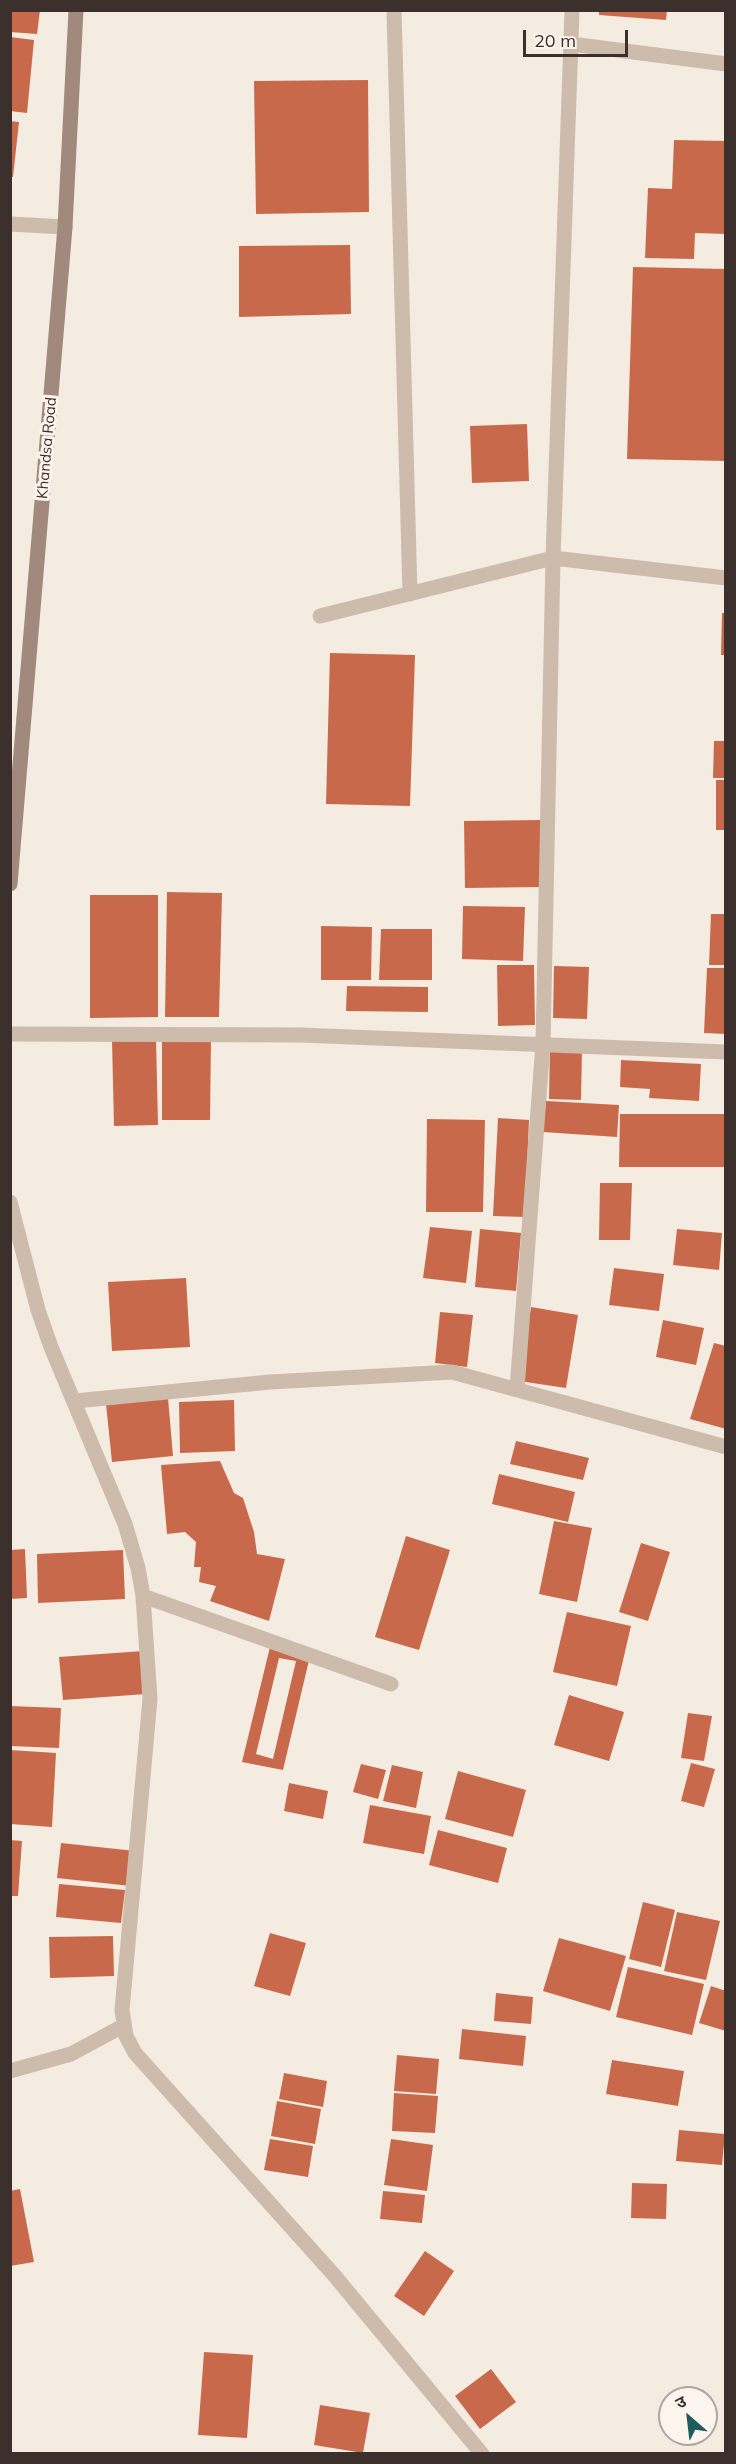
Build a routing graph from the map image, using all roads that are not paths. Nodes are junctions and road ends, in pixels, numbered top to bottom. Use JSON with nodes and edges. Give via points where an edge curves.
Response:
{"nodes":[{"id":1,"x":76,"y":10,"type":"edge"},
{"id":2,"x":394,"y":10,"type":"edge"},
{"id":3,"x":572,"y":10,"type":"edge"},
{"id":4,"x":571,"y":44,"type":"junction"},
{"id":5,"x":726,"y":64,"type":"edge"},
{"id":6,"x":10,"y":224,"type":"edge"},
{"id":7,"x":65,"y":228,"type":"junction"},
{"id":8,"x":553,"y":558,"type":"junction"},
{"id":9,"x":726,"y":578,"type":"edge"},
{"id":10,"x":410,"y":594,"type":"junction"},
{"id":11,"x":320,"y":616,"type":"dead end"},
{"id":12,"x":10,"y":884,"type":"edge"},
{"id":13,"x":10,"y":1034,"type":"edge"},
{"id":14,"x":543,"y":1044,"type":"junction"},
{"id":15,"x":726,"y":1052,"type":"edge"},
{"id":16,"x":10,"y":1202,"type":"edge"},
{"id":17,"x":517,"y":1389,"type":"junction"},
{"id":18,"x":75,"y":1401,"type":"junction"},
{"id":19,"x":726,"y":1447,"type":"edge"},
{"id":20,"x":143,"y":1596,"type":"junction"},
{"id":21,"x":391,"y":1684,"type":"dead end"},
{"id":22,"x":123,"y":2026,"type":"junction"},
{"id":23,"x":10,"y":2071,"type":"edge"},
{"id":24,"x":482,"y":2454,"type":"edge"}],
"edges":[{"from":1,"to":7,"type":"street","name":"Khandsa Road"},
{"from":2,"to":10,"type":"street"},
{"from":3,"to":4,"type":"street"},
{"from":4,"to":5,"type":"street"},
{"from":4,"to":8,"type":"street"},
{"from":6,"to":7,"type":"street"},
{"from":7,"to":12,"type":"street","name":"Khandsa Road"},
{"from":8,"to":9,"type":"street"},
{"from":8,"to":10,"type":"street"},
{"from":8,"to":14,"type":"street"},
{"from":10,"to":11,"type":"street"},
{"from":13,"to":14,"type":"street","via":[[301,1035]]},
{"from":14,"to":15,"type":"street"},
{"from":14,"to":17,"type":"street"},
{"from":16,"to":18,"type":"street","via":[[38,1310]]},
{"from":17,"to":18,"type":"street","via":[[452,1372],[270,1382]]},
{"from":17,"to":19,"type":"street"},
{"from":18,"to":20,"type":"street","via":[[124,1524]]},
{"from":20,"to":21,"type":"street"},
{"from":20,"to":22,"type":"street","via":[[150,1699]]},
{"from":22,"to":23,"type":"street","via":[[71,2054]]},
{"from":22,"to":24,"type":"street","via":[[135,2053],[334,2275]]}]}
